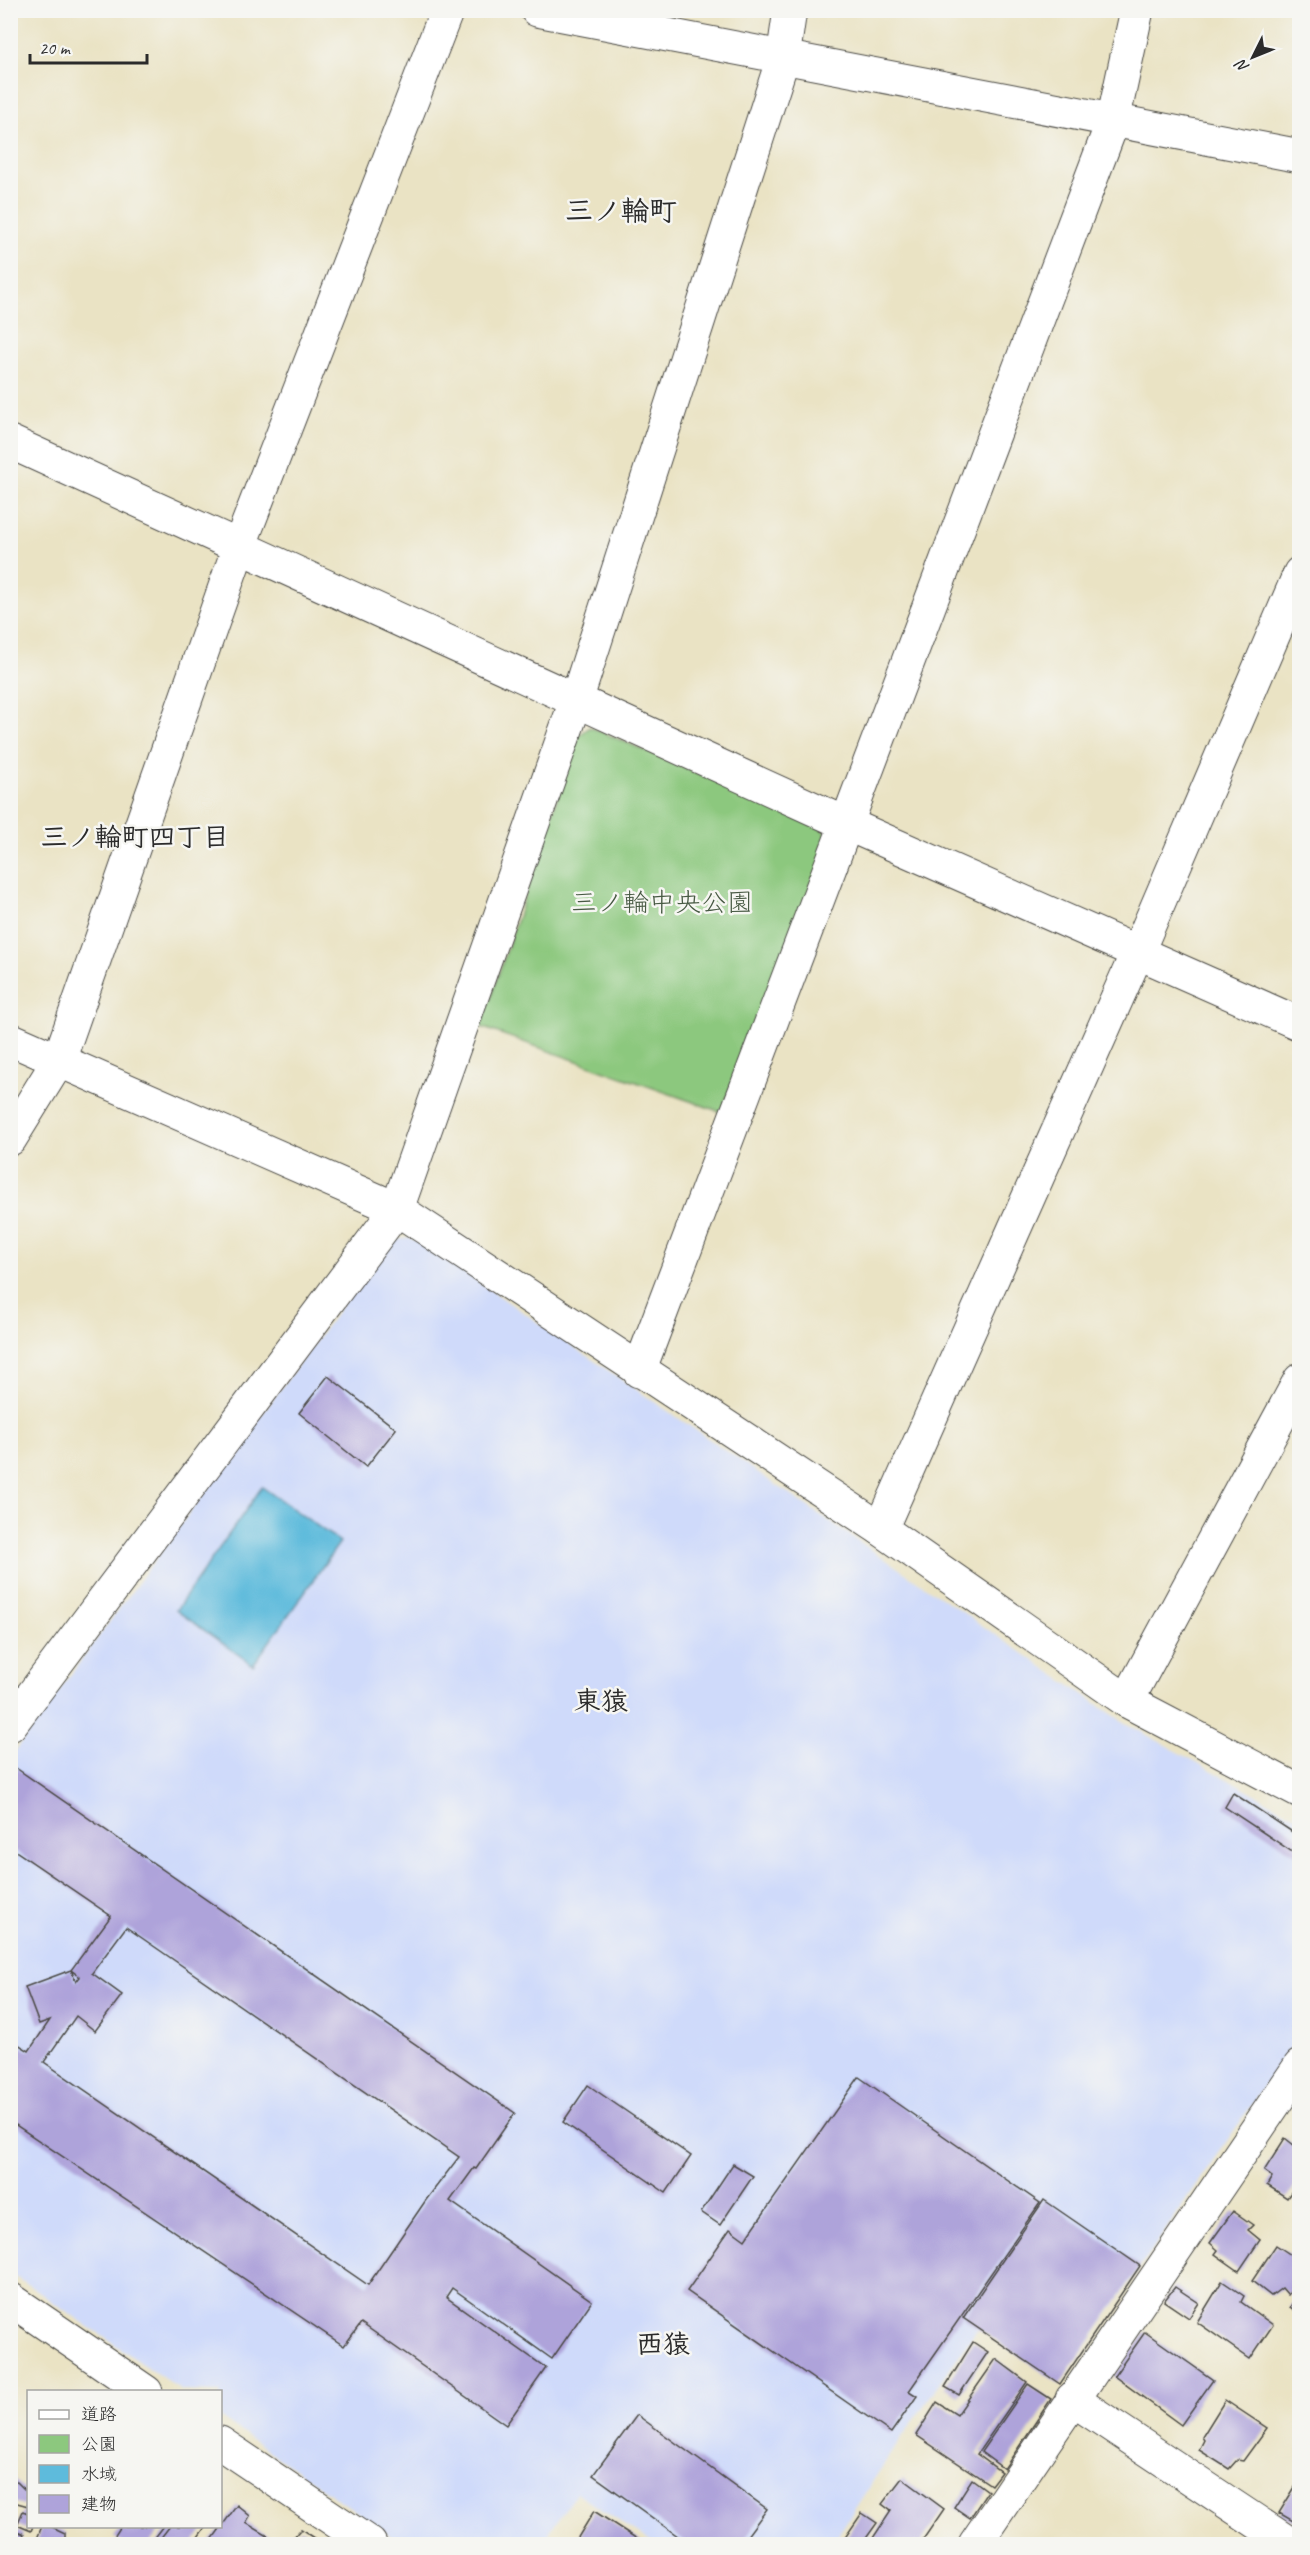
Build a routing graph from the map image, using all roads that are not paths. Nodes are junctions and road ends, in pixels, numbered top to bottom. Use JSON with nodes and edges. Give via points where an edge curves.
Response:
{"nodes":[{"id":1,"x":447,"y":10,"type":"edge"},
{"id":2,"x":537,"y":10,"type":"edge"},
{"id":3,"x":790,"y":10,"type":"edge"},
{"id":4,"x":1137,"y":10,"type":"edge"},
{"id":5,"x":783,"y":58,"type":"junction"},
{"id":6,"x":1113,"y":120,"type":"junction"},
{"id":7,"x":1299,"y":156,"type":"edge"},
{"id":8,"x":10,"y":442,"type":"edge"},
{"id":9,"x":239,"y":546,"type":"junction"},
{"id":10,"x":1299,"y":573,"type":"edge"},
{"id":11,"x":576,"y":701,"type":"junction"},
{"id":12,"x":847,"y":824,"type":"junction"},
{"id":13,"x":1138,"y":951,"type":"junction"},
{"id":14,"x":1299,"y":1024,"type":"edge"},
{"id":15,"x":10,"y":1039,"type":"edge"},
{"id":16,"x":59,"y":1060,"type":"junction"},
{"id":17,"x":10,"y":1139,"type":"edge"},
{"id":18,"x":397,"y":1209,"type":"junction"},
{"id":19,"x":639,"y":1371,"type":"junction"},
{"id":20,"x":1299,"y":1380,"type":"edge"},
{"id":21,"x":881,"y":1529,"type":"junction"},
{"id":22,"x":1127,"y":1701,"type":"junction"},
{"id":23,"x":10,"y":1725,"type":"edge"},
{"id":24,"x":1299,"y":1792,"type":"edge"},
{"id":25,"x":1299,"y":2066,"type":"edge"},
{"id":26,"x":10,"y":2299,"type":"edge"},
{"id":27,"x":145,"y":2390,"type":"edge"},
{"id":28,"x":1072,"y":2399,"type":"junction"},
{"id":29,"x":222,"y":2444,"type":"edge"},
{"id":30,"x":369,"y":2544,"type":"edge"},
{"id":31,"x":975,"y":2544,"type":"edge"},
{"id":32,"x":1290,"y":2544,"type":"edge"}],
"edges":[{"from":1,"to":9,"type":"street"},
{"from":2,"to":5,"type":"street"},
{"from":3,"to":5,"type":"street"},
{"from":4,"to":6,"type":"street"},
{"from":5,"to":6,"type":"street"},
{"from":5,"to":11,"type":"street"},
{"from":6,"to":7,"type":"street"},
{"from":6,"to":12,"type":"street"},
{"from":8,"to":9,"type":"street"},
{"from":9,"to":11,"type":"street"},
{"from":9,"to":16,"type":"street"},
{"from":10,"to":13,"type":"street"},
{"from":11,"to":12,"type":"street"},
{"from":11,"to":18,"type":"street"},
{"from":12,"to":13,"type":"street"},
{"from":12,"to":19,"type":"street"},
{"from":13,"to":14,"type":"street"},
{"from":13,"to":21,"type":"street"},
{"from":15,"to":16,"type":"street"},
{"from":16,"to":17,"type":"street"},
{"from":16,"to":18,"type":"street"},
{"from":18,"to":19,"type":"street"},
{"from":18,"to":23,"type":"street"},
{"from":19,"to":21,"type":"street"},
{"from":20,"to":22,"type":"street"},
{"from":21,"to":22,"type":"street"},
{"from":22,"to":24,"type":"street"},
{"from":25,"to":28,"type":"street"},
{"from":26,"to":27,"type":"street"},
{"from":28,"to":31,"type":"street"},
{"from":28,"to":32,"type":"street"},
{"from":29,"to":30,"type":"street"}]}
